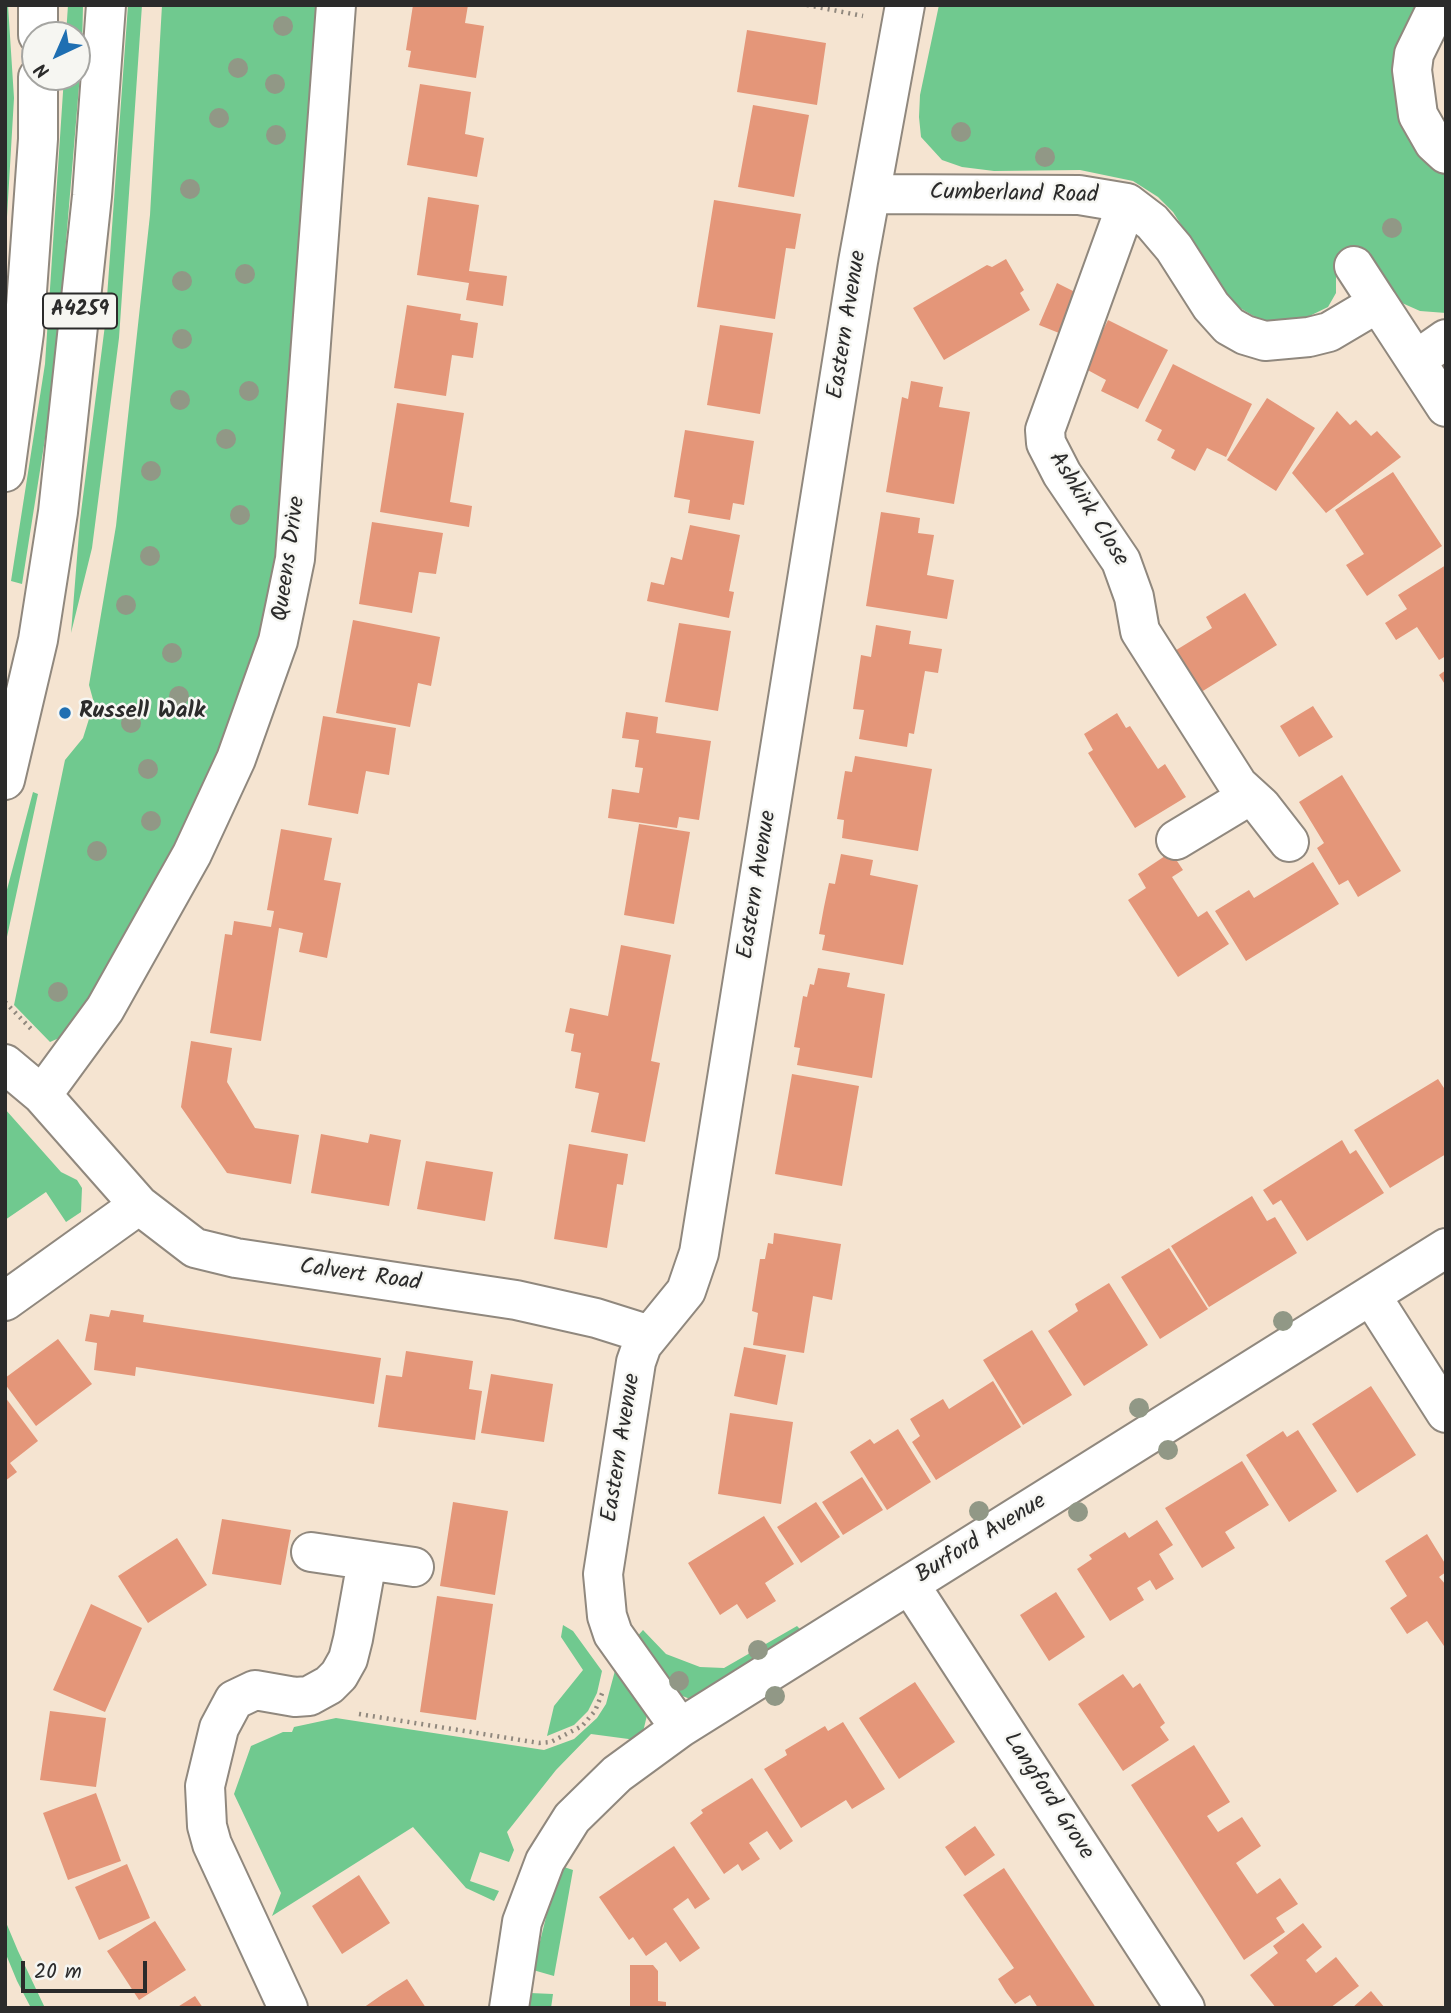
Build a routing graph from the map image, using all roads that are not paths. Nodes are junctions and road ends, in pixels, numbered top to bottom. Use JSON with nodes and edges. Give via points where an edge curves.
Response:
{"nodes":[{"id":1,"x":106,"y":5,"type":"edge"},
{"id":2,"x":336,"y":5,"type":"edge"},
{"id":3,"x":1438,"y":5,"type":"edge"},
{"id":4,"x":904,"y":14,"type":"edge"},
{"id":5,"x":38,"y":91,"type":"edge"},
{"id":6,"x":1440,"y":149,"type":"edge"},
{"id":7,"x":872,"y":194,"type":"junction"},
{"id":8,"x":1127,"y":203,"type":"junction"},
{"id":9,"x":1354,"y":266,"type":"dead end"},
{"id":10,"x":1378,"y":303,"type":"junction"},
{"id":11,"x":1431,"y":350,"type":"edge"},
{"id":12,"x":1446,"y":407,"type":"edge"},
{"id":13,"x":5,"y":472,"type":"edge"},
{"id":14,"x":5,"y":780,"type":"edge"},
{"id":15,"x":1249,"y":796,"type":"junction"},
{"id":16,"x":1176,"y":840,"type":"dead end"},
{"id":17,"x":1289,"y":842,"type":"dead end"},
{"id":18,"x":5,"y":1064,"type":"edge"},
{"id":19,"x":42,"y":1095,"type":"junction"},
{"id":20,"x":139,"y":1205,"type":"junction"},
{"id":21,"x":1446,"y":1248,"type":"edge"},
{"id":22,"x":1372,"y":1297,"type":"junction"},
{"id":23,"x":5,"y":1301,"type":"edge"},
{"id":24,"x":650,"y":1335,"type":"junction"},
{"id":25,"x":1446,"y":1413,"type":"edge"},
{"id":26,"x":311,"y":1552,"type":"dead end"},
{"id":27,"x":368,"y":1561,"type":"junction"},
{"id":28,"x":414,"y":1567,"type":"dead end"},
{"id":29,"x":910,"y":1585,"type":"junction"},
{"id":30,"x":680,"y":1728,"type":"junction"},
{"id":31,"x":288,"y":2008,"type":"edge"},
{"id":32,"x":509,"y":2008,"type":"edge"},
{"id":33,"x":1185,"y":2008,"type":"edge"}],
"edges":[{"from":1,"to":14,"type":"street","number":"A4259","via":[[92,196],[58,512],[38,640]]},
{"from":2,"to":19,"type":"street","name":"Queens Drive","via":[[295,559],[278,641],[236,759],[192,854],[105,1009]]},
{"from":3,"to":6,"type":"street","via":[[1414,54],[1412,70],[1418,115]]},
{"from":4,"to":7,"type":"street","name":"Eastern Avenue"},
{"from":5,"to":13,"type":"street","number":"A4259","via":[[23,333]]},
{"from":7,"to":8,"type":"street","name":"Cumberland Road","via":[[1079,195]]},
{"from":7,"to":24,"type":"street","name":"Eastern Avenue","via":[[699,1253],[686,1291]]},
{"from":8,"to":10,"type":"street","name":"Cumberland Road","via":[[1152,222],[1174,248],[1211,306],[1229,326],[1245,335],[1265,341],[1309,337],[1329,332]]},
{"from":8,"to":15,"type":"street","name":"Ashkirk Close","via":[[1045,430],[1046,443],[1121,561],[1140,631],[1223,764]]},
{"from":9,"to":10,"type":"street"},
{"from":10,"to":11,"type":"street"},
{"from":11,"to":12,"type":"street"},
{"from":15,"to":16,"type":"street"},
{"from":15,"to":17,"type":"street","name":"Ashkirk Close"},
{"from":18,"to":19,"type":"street"},
{"from":19,"to":20,"type":"street","name":"Calvert Road"},
{"from":20,"to":23,"type":"street"},
{"from":20,"to":24,"type":"street","name":"Calvert Road","via":[[195,1248],[220,1255],[516,1300]]},
{"from":21,"to":22,"type":"street","name":"Burford Avenue"},
{"from":22,"to":25,"type":"street"},
{"from":22,"to":29,"type":"street","name":"Burford Avenue"},
{"from":24,"to":30,"type":"street","name":"Eastern Avenue","via":[[636,1362],[603,1574],[607,1616],[624,1650]]},
{"from":26,"to":27,"type":"street"},
{"from":27,"to":28,"type":"street"},
{"from":27,"to":31,"type":"street","via":[[348,1659],[339,1675],[320,1691],[295,1697],[255,1690],[234,1700],[219,1728],[205,1786],[212,1844]]},
{"from":29,"to":30,"type":"street","name":"Burford Avenue"},
{"from":29,"to":33,"type":"street","name":"Langford Grove"},
{"from":30,"to":32,"type":"street","name":"Burford Avenue","via":[[589,1799],[558,1838],[522,1922]]}]}
